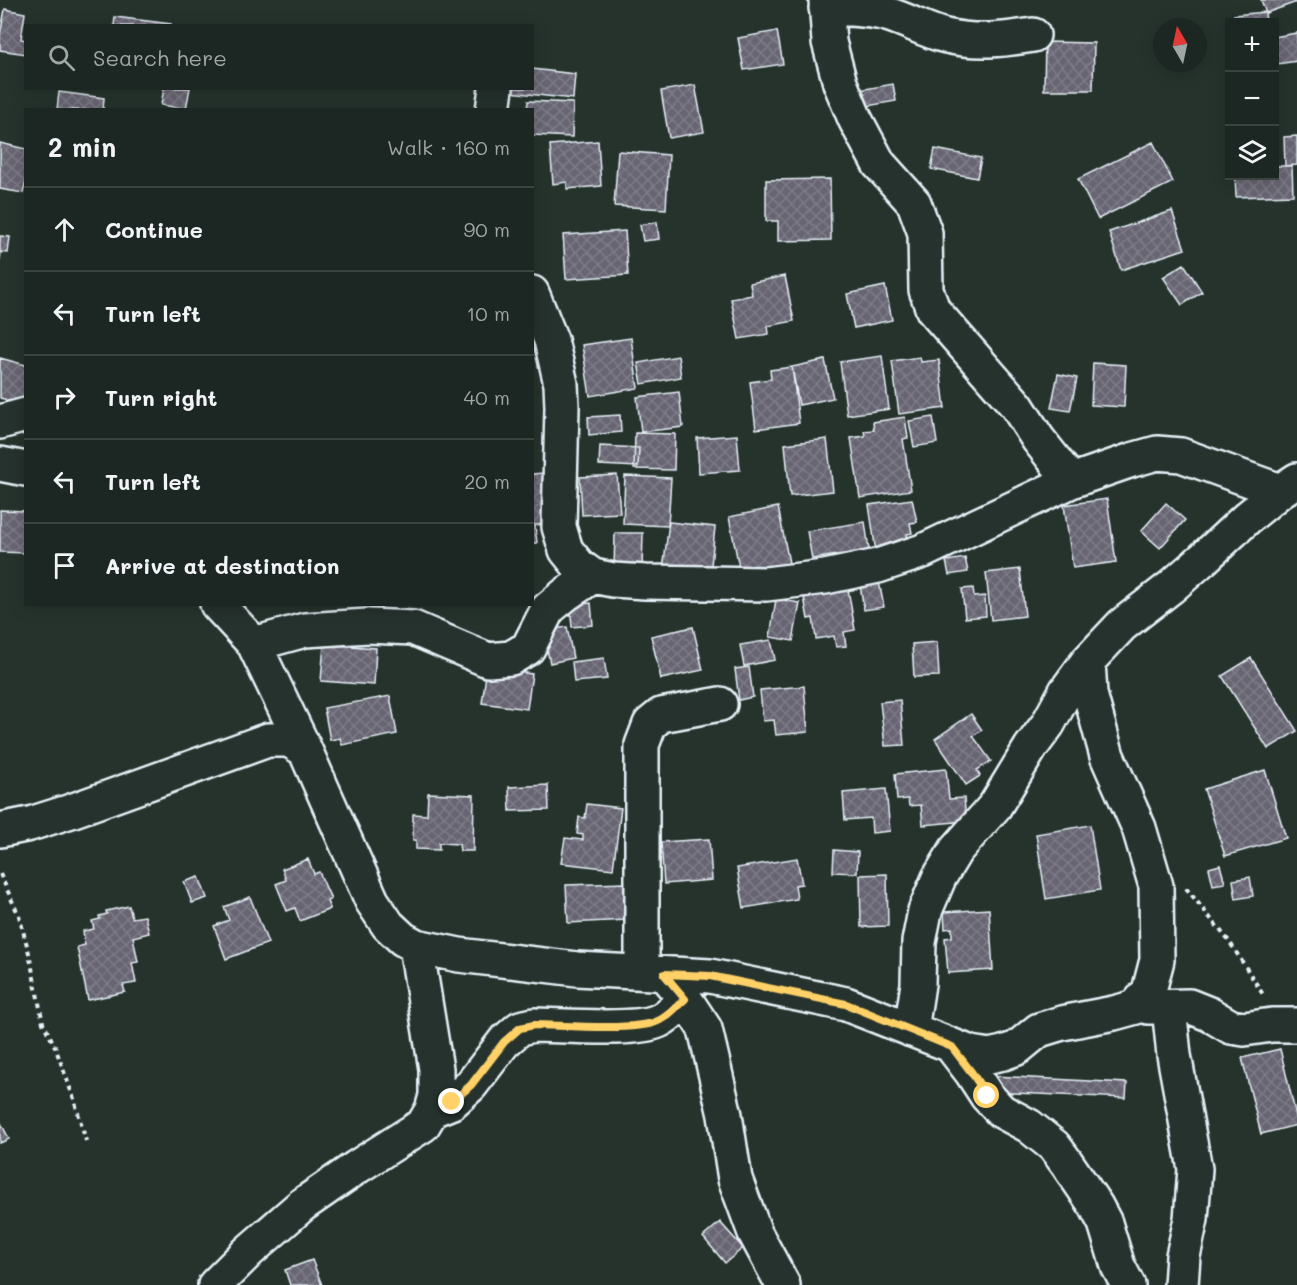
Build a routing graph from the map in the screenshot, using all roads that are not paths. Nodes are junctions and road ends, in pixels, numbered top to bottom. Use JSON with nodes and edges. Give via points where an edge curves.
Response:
{"nodes":[{"id":1,"x":826,"y":4,"type":"edge"},
{"id":2,"x":1034,"y":35,"type":"dead end"},
{"id":3,"x":496,"y":90,"type":"edge"},
{"id":4,"x":493,"y":108,"type":"edge"},
{"id":5,"x":534,"y":298,"type":"edge"},
{"id":6,"x":24,"y":416,"type":"edge"},
{"id":7,"x":0,"y":422,"type":"edge"},
{"id":8,"x":0,"y":464,"type":"edge"},
{"id":9,"x":24,"y":469,"type":"edge"},
{"id":10,"x":1071,"y":481,"type":"junction"},
{"id":11,"x":1288,"y":485,"type":"edge"},
{"id":12,"x":593,"y":576,"type":"junction"},
{"id":13,"x":219,"y":606,"type":"edge"},
{"id":14,"x":255,"y":644,"type":"junction"},
{"id":15,"x":1088,"y":661,"type":"junction"},
{"id":16,"x":720,"y":704,"type":"dead end"},
{"id":17,"x":305,"y":750,"type":"junction"},
{"id":18,"x":0,"y":830,"type":"edge"},
{"id":19,"x":416,"y":946,"type":"junction"},
{"id":20,"x":653,"y":973,"type":"junction"},
{"id":21,"x":685,"y":999,"type":"junction"},
{"id":22,"x":1168,"y":1006,"type":"junction"},
{"id":23,"x":1136,"y":1007,"type":"junction"},
{"id":24,"x":1290,"y":1025,"type":"edge"},
{"id":25,"x":911,"y":1030,"type":"junction"},
{"id":26,"x":952,"y":1047,"type":"junction"},
{"id":27,"x":432,"y":1110,"type":"junction"},
{"id":28,"x":215,"y":1285,"type":"edge"},
{"id":29,"x":783,"y":1285,"type":"edge"},
{"id":30,"x":1128,"y":1285,"type":"edge"},
{"id":31,"x":1181,"y":1285,"type":"edge"}],
"edges":[{"from":1,"to":2,"type":"street","via":[[888,15],[945,36],[996,41]]},
{"from":1,"to":10,"type":"street","via":[[829,42],[855,118],[879,164],[915,203],[925,233],[926,290],[933,310],[1017,406]]},
{"from":3,"to":4,"type":"street"},
{"from":5,"to":12,"type":"street","via":[[551,340],[561,384],[559,527],[566,550]]},
{"from":6,"to":7,"type":"street"},
{"from":8,"to":9,"type":"street"},
{"from":10,"to":11,"type":"street","via":[[1158,453],[1181,455]]},
{"from":10,"to":12,"type":"street","via":[[923,551],[825,577],[766,584],[646,582]]},
{"from":11,"to":15,"type":"street","via":[[1122,625]]},
{"from":12,"to":14,"type":"street","via":[[548,609],[528,648],[511,658],[488,660],[412,628],[305,630]]},
{"from":13,"to":14,"type":"street"},
{"from":14,"to":17,"type":"street"},
{"from":15,"to":23,"type":"street","via":[[1089,694],[1107,756],[1139,828],[1156,886],[1157,960],[1149,991]]},
{"from":15,"to":25,"type":"street","via":[[995,806],[956,850],[939,878],[925,911],[919,942]]},
{"from":16,"to":20,"type":"street","via":[[661,715],[650,724],[642,745]]},
{"from":17,"to":18,"type":"street","via":[[289,740],[268,740],[71,811]]},
{"from":17,"to":19,"type":"street","via":[[372,902],[388,925]]},
{"from":19,"to":20,"type":"street","via":[[566,968]]},
{"from":19,"to":27,"type":"street","via":[[436,1069]]},
{"from":20,"to":21,"type":"street"},
{"from":20,"to":25,"type":"street","via":[[710,976],[846,1004]]},
{"from":21,"to":27,"type":"street","via":[[658,1022],[520,1028],[504,1042],[471,1085],[452,1102]]},
{"from":21,"to":29,"type":"street","via":[[705,1029],[735,1179],[755,1233]]},
{"from":22,"to":23,"type":"street"},
{"from":22,"to":24,"type":"street","via":[[1189,1006],[1231,1027]]},
{"from":22,"to":31,"type":"street","via":[[1195,1169]]},
{"from":23,"to":26,"type":"street","via":[[1050,1026],[1017,1047],[989,1056]]},
{"from":25,"to":26,"type":"street"},
{"from":26,"to":30,"type":"street","via":[[1001,1111],[1029,1126],[1054,1146],[1066,1162],[1105,1223]]},
{"from":27,"to":28,"type":"street","via":[[423,1125],[302,1205]]}]}
